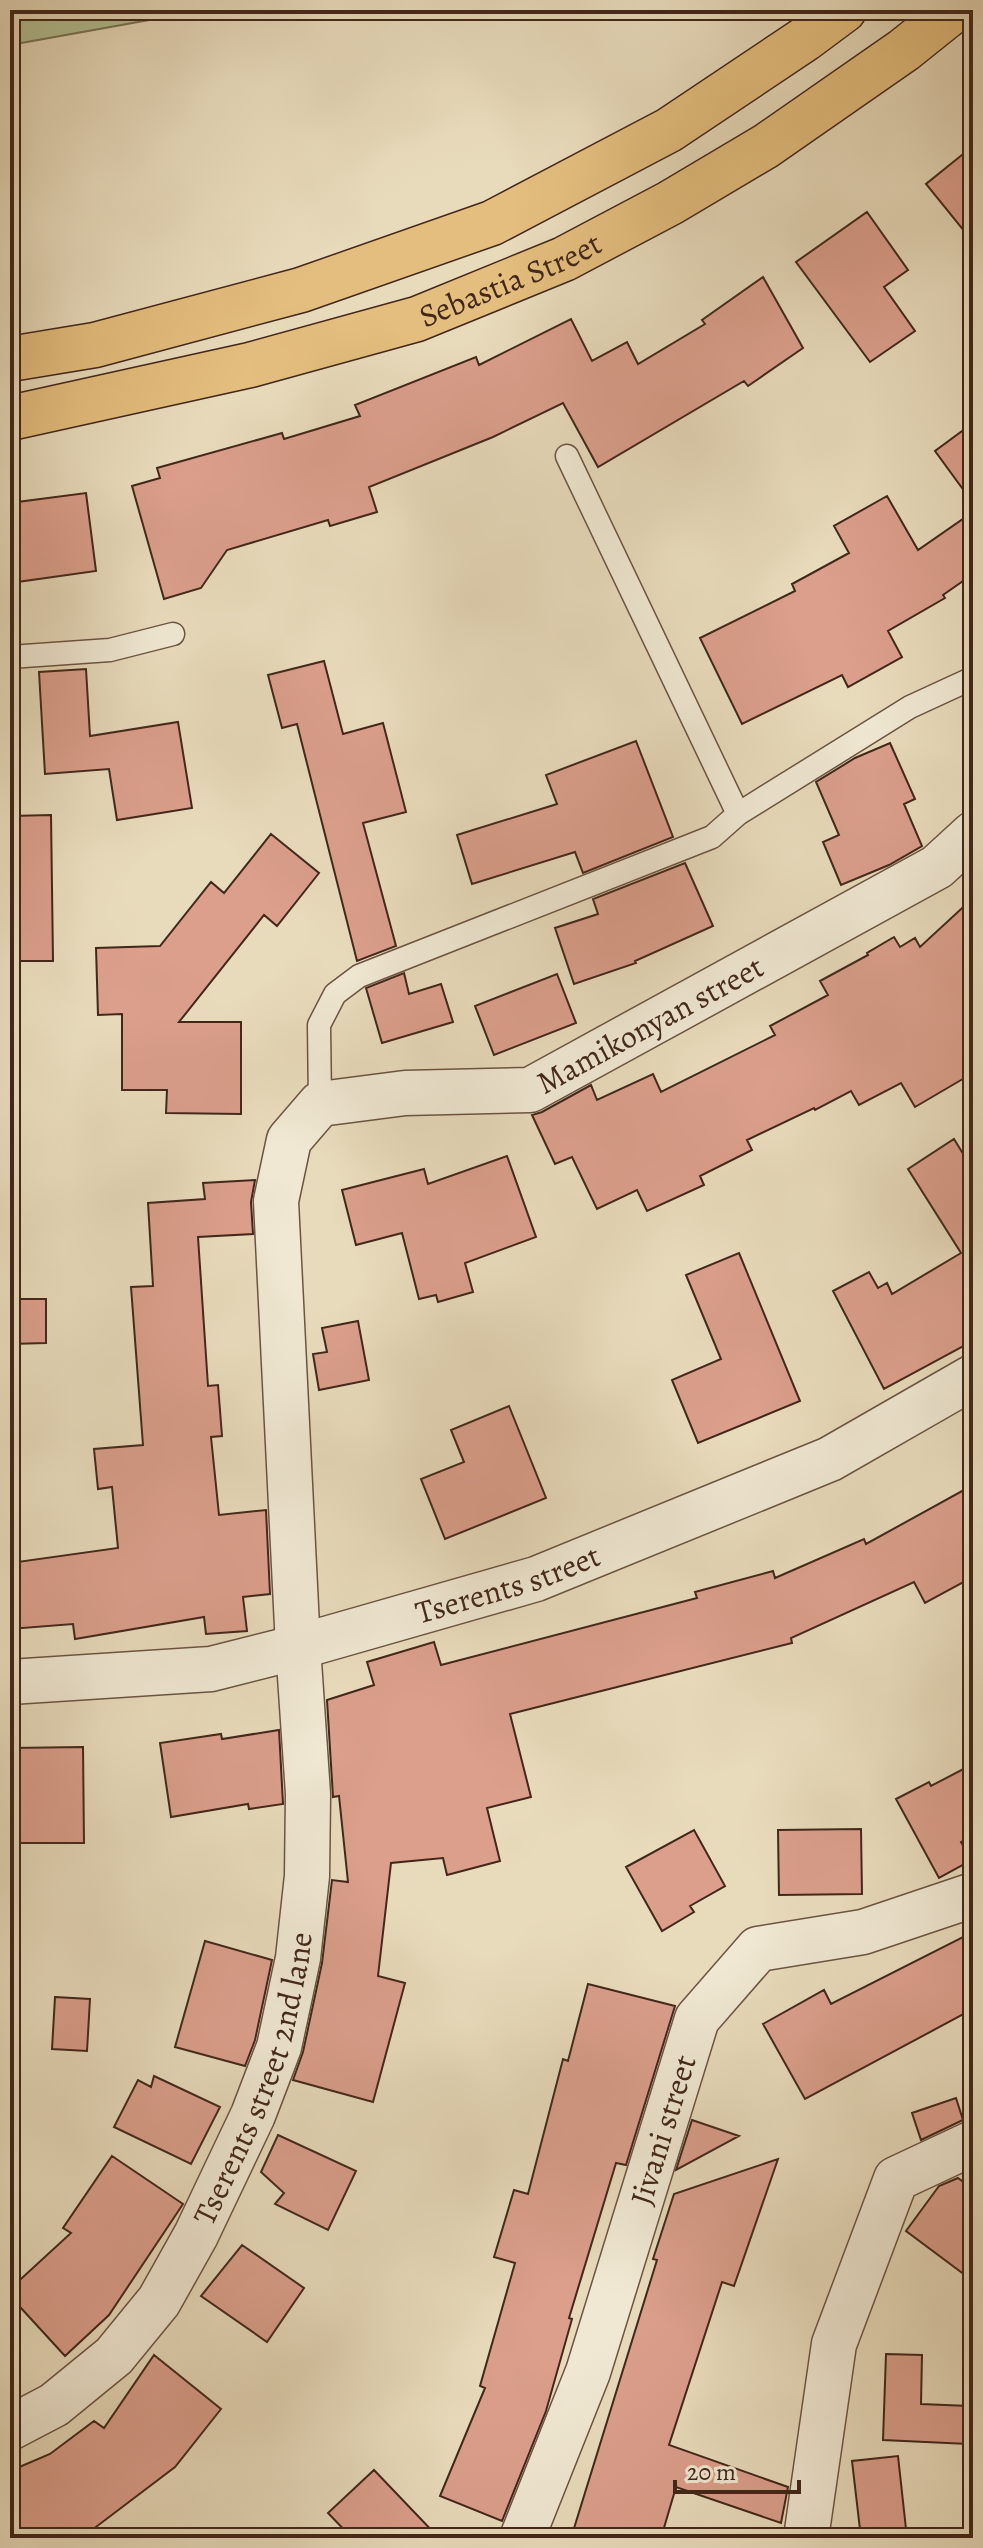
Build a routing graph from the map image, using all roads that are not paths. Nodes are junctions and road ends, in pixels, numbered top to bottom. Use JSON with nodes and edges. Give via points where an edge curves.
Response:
{"nodes":[{"id":1,"x":844,"y":10,"type":"edge"},
{"id":2,"x":954,"y":10,"type":"edge"},
{"id":3,"x":10,"y":359,"type":"edge"},
{"id":4,"x":10,"y":418,"type":"edge"},
{"id":5,"x":567,"y":456,"type":"dead end"},
{"id":6,"x":173,"y":634,"type":"dead end"},
{"id":7,"x":10,"y":657,"type":"edge"},
{"id":8,"x":973,"y":678,"type":"edge"},
{"id":9,"x":738,"y":814,"type":"junction"},
{"id":10,"x":973,"y":834,"type":"edge"},
{"id":11,"x":320,"y":1104,"type":"junction"},
{"id":12,"x":973,"y":1377,"type":"edge"},
{"id":13,"x":298,"y":1647,"type":"junction"},
{"id":14,"x":10,"y":1682,"type":"edge"},
{"id":15,"x":973,"y":1895,"type":"edge"},
{"id":16,"x":973,"y":2143,"type":"edge"},
{"id":17,"x":10,"y":2428,"type":"edge"},
{"id":18,"x":522,"y":2538,"type":"edge"},
{"id":19,"x":806,"y":2538,"type":"edge"}],
"edges":[{"from":1,"to":3,"type":"main road","name":"Sebastia Street","via":[[669,130],[492,223],[301,290],[95,345]]},
{"from":2,"to":4,"type":"main road","name":"Sebastia Street","via":[[766,146],[564,259],[417,319],[250,365]]},
{"from":5,"to":9,"type":"lane"},
{"from":6,"to":7,"type":"lane","via":[[110,650]]},
{"from":8,"to":9,"type":"lane","via":[[910,707]]},
{"from":9,"to":11,"type":"lane","via":[[712,837],[359,976],[335,994],[319,1025]]},
{"from":10,"to":11,"type":"street","name":"Mamikonyan street","via":[[937,867],[530,1090],[405,1093]]},
{"from":11,"to":13,"type":"street","via":[[289,1140],[276,1201]]},
{"from":12,"to":13,"type":"street","name":"Tserents street","via":[[830,1459],[536,1579]]},
{"from":13,"to":14,"type":"street","name":"Tserents street","via":[[211,1669]]},
{"from":13,"to":17,"type":"street","name":"Tserents street 2nd lane","via":[[308,1794],[307,1876],[298,1958],[279,2047],[253,2115],[159,2301],[114,2356],[54,2405]]},
{"from":15,"to":18,"type":"street","name":"Jivani street","via":[[863,1932],[758,1949],[697,2019],[588,2372]]},
{"from":16,"to":19,"type":"street","via":[[896,2179],[834,2344]]}]}
